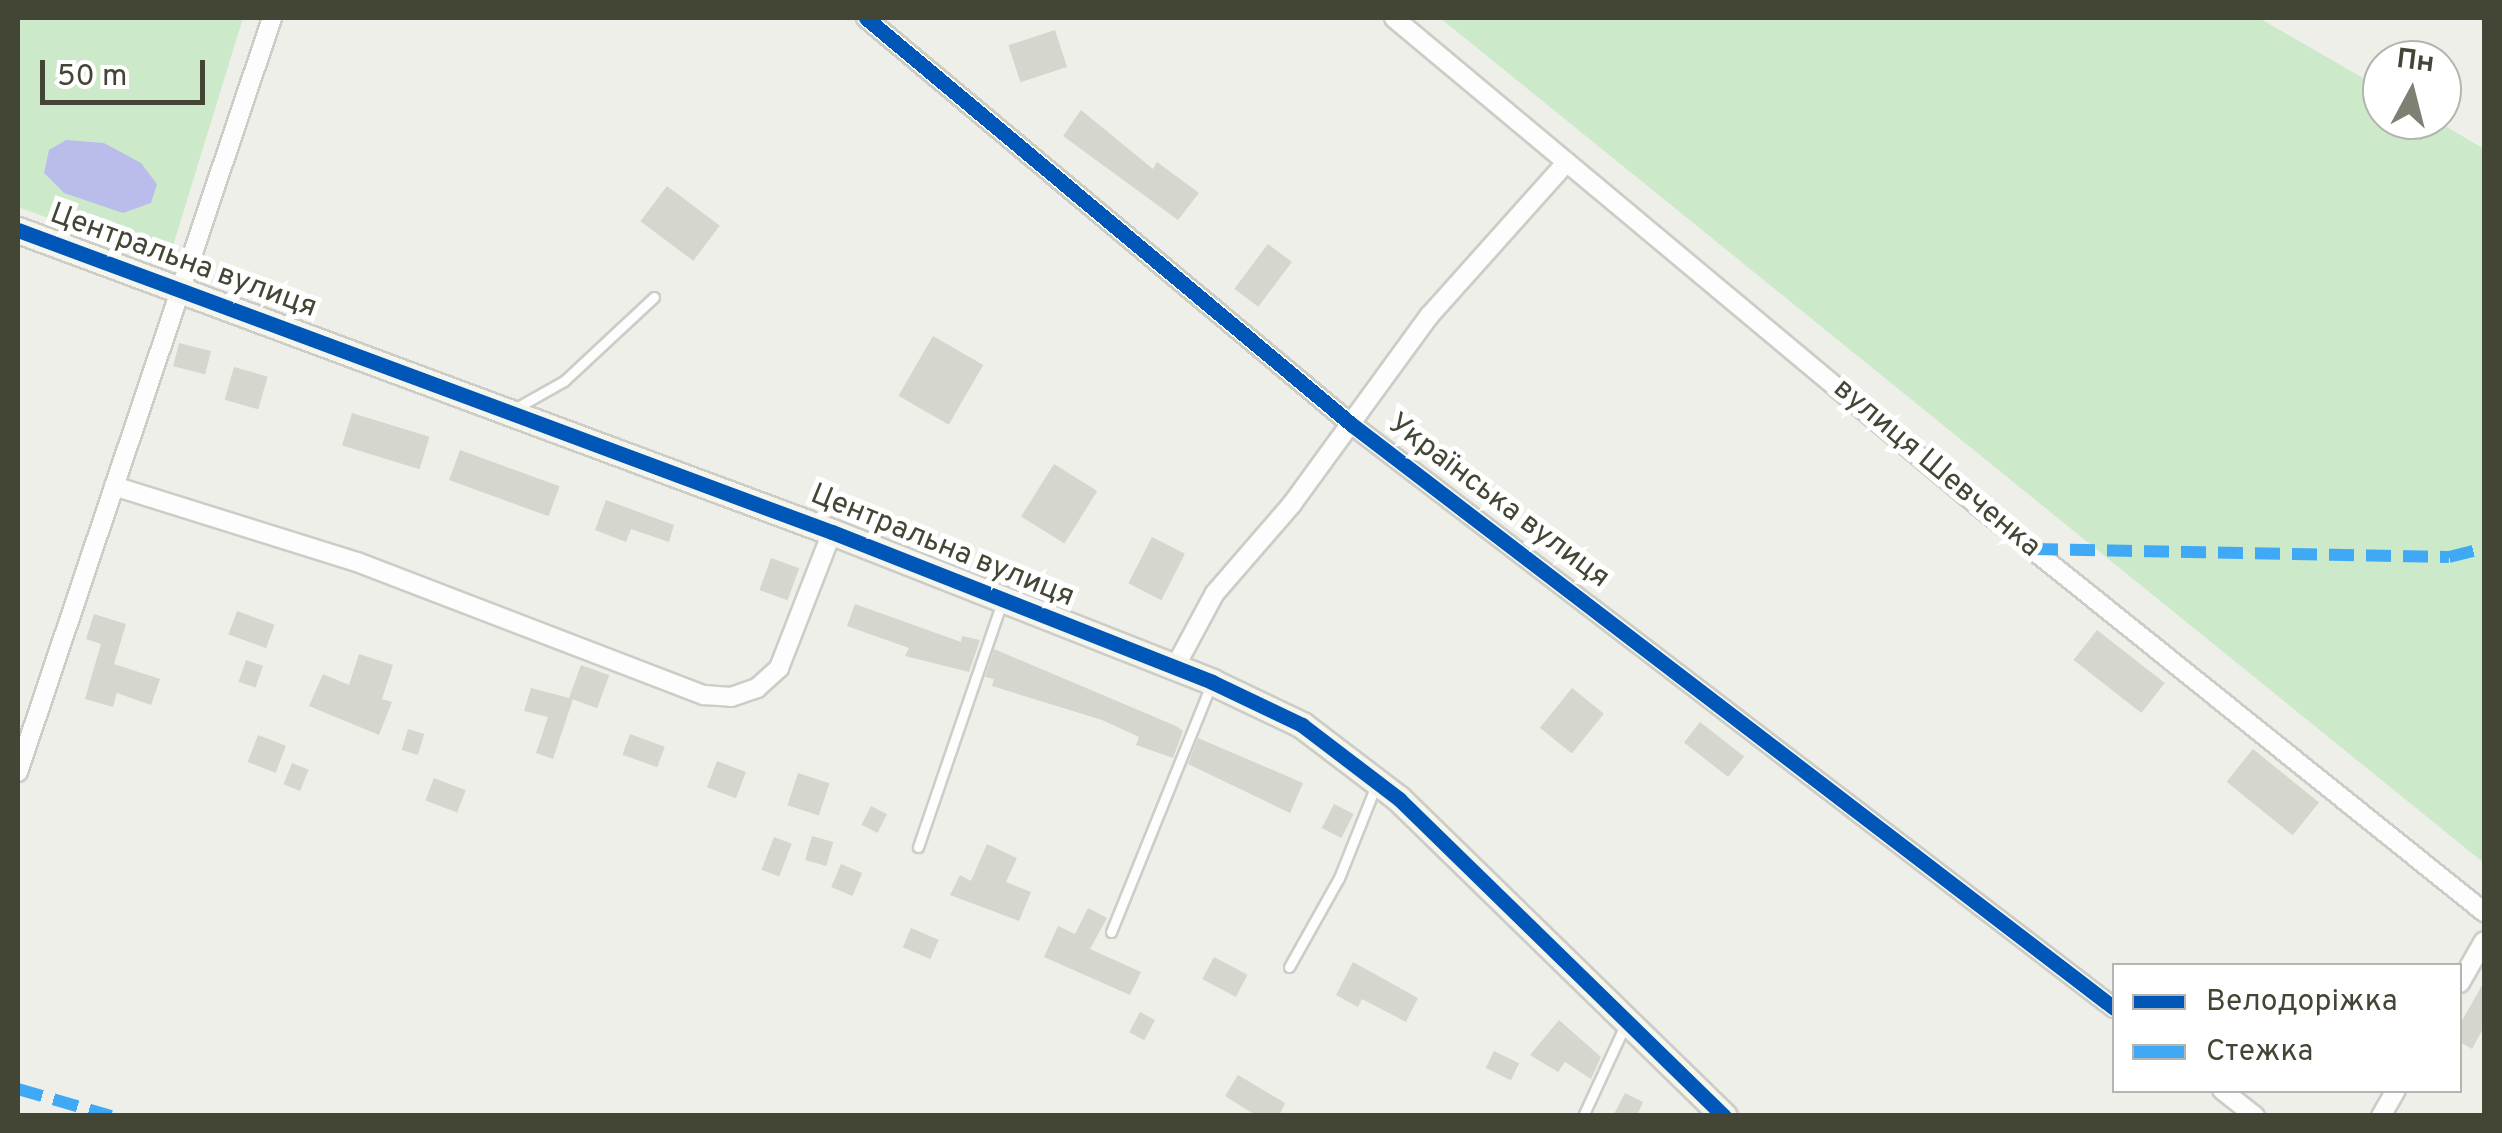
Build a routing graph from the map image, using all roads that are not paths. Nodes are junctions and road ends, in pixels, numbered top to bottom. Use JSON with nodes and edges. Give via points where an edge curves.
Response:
{"nodes":[{"id":1,"x":272,"y":18,"type":"edge"},
{"id":2,"x":866,"y":18,"type":"edge"},
{"id":3,"x":1394,"y":18,"type":"edge"},
{"id":4,"x":1567,"y":162,"type":"junction"},
{"id":5,"x":18,"y":230,"type":"edge"},
{"id":6,"x":181,"y":289,"type":"junction"},
{"id":7,"x":654,"y":297,"type":"dead end"},
{"id":8,"x":509,"y":412,"type":"junction"},
{"id":9,"x":1351,"y":424,"type":"junction"},
{"id":10,"x":114,"y":486,"type":"junction"},
{"id":11,"x":832,"y":532,"type":"junction"},
{"id":12,"x":1001,"y":602,"type":"junction"},
{"id":13,"x":1174,"y":669,"type":"junction"},
{"id":14,"x":1212,"y":682,"type":"junction"},
{"id":15,"x":18,"y":772,"type":"edge"},
{"id":16,"x":1378,"y":782,"type":"junction"},
{"id":17,"x":918,"y":847,"type":"dead end"},
{"id":18,"x":2484,"y":912,"type":"edge"},
{"id":19,"x":1110,"y":932,"type":"dead end"},
{"id":20,"x":2484,"y":941,"type":"edge"},
{"id":21,"x":1288,"y":967,"type":"dead end"},
{"id":22,"x":2462,"y":980,"type":"edge"},
{"id":23,"x":2112,"y":1006,"type":"edge"},
{"id":24,"x":1626,"y":1022,"type":"junction"},
{"id":25,"x":2226,"y":1093,"type":"edge"},
{"id":26,"x":2394,"y":1093,"type":"edge"},
{"id":27,"x":1583,"y":1116,"type":"edge"},
{"id":28,"x":1724,"y":1116,"type":"edge"},
{"id":29,"x":2255,"y":1116,"type":"edge"},
{"id":30,"x":2381,"y":1116,"type":"edge"}],
"edges":[{"from":1,"to":6,"type":"street"},
{"from":2,"to":9,"type":"street","name":"Українська вулиця"},
{"from":3,"to":4,"type":"street","name":"вулиця Шевченка"},
{"from":4,"to":9,"type":"street","via":[[1430,316]]},
{"from":4,"to":18,"type":"street","name":"вулиця Шевченка","via":[[1976,504]]},
{"from":5,"to":6,"type":"street","name":"Центральна вулиця"},
{"from":6,"to":8,"type":"street","name":"Центральна вулиця"},
{"from":6,"to":10,"type":"street"},
{"from":7,"to":8,"type":"lane","via":[[564,382]]},
{"from":8,"to":11,"type":"street","name":"Центральна вулиця"},
{"from":9,"to":13,"type":"street","via":[[1215,593]]},
{"from":9,"to":23,"type":"street","name":"Українська вулиця"},
{"from":10,"to":11,"type":"street","name":"Центральна вулиця","via":[[357,562],[718,696],[756,688],[779,668]]},
{"from":10,"to":15,"type":"street"},
{"from":11,"to":12,"type":"street","name":"Центральна вулиця"},
{"from":12,"to":13,"type":"street","name":"Центральна вулиця"},
{"from":12,"to":17,"type":"lane"},
{"from":13,"to":14,"type":"street","name":"Центральна вулиця"},
{"from":14,"to":16,"type":"street","name":"Центральна вулиця","via":[[1302,725]]},
{"from":14,"to":19,"type":"lane"},
{"from":16,"to":21,"type":"lane","via":[[1339,878]]},
{"from":16,"to":24,"type":"street","name":"Центральна вулиця"},
{"from":20,"to":22,"type":"street"},
{"from":24,"to":27,"type":"lane"},
{"from":24,"to":28,"type":"street","name":"Центральна вулиця"},
{"from":25,"to":29,"type":"street"},
{"from":26,"to":30,"type":"street"}]}
